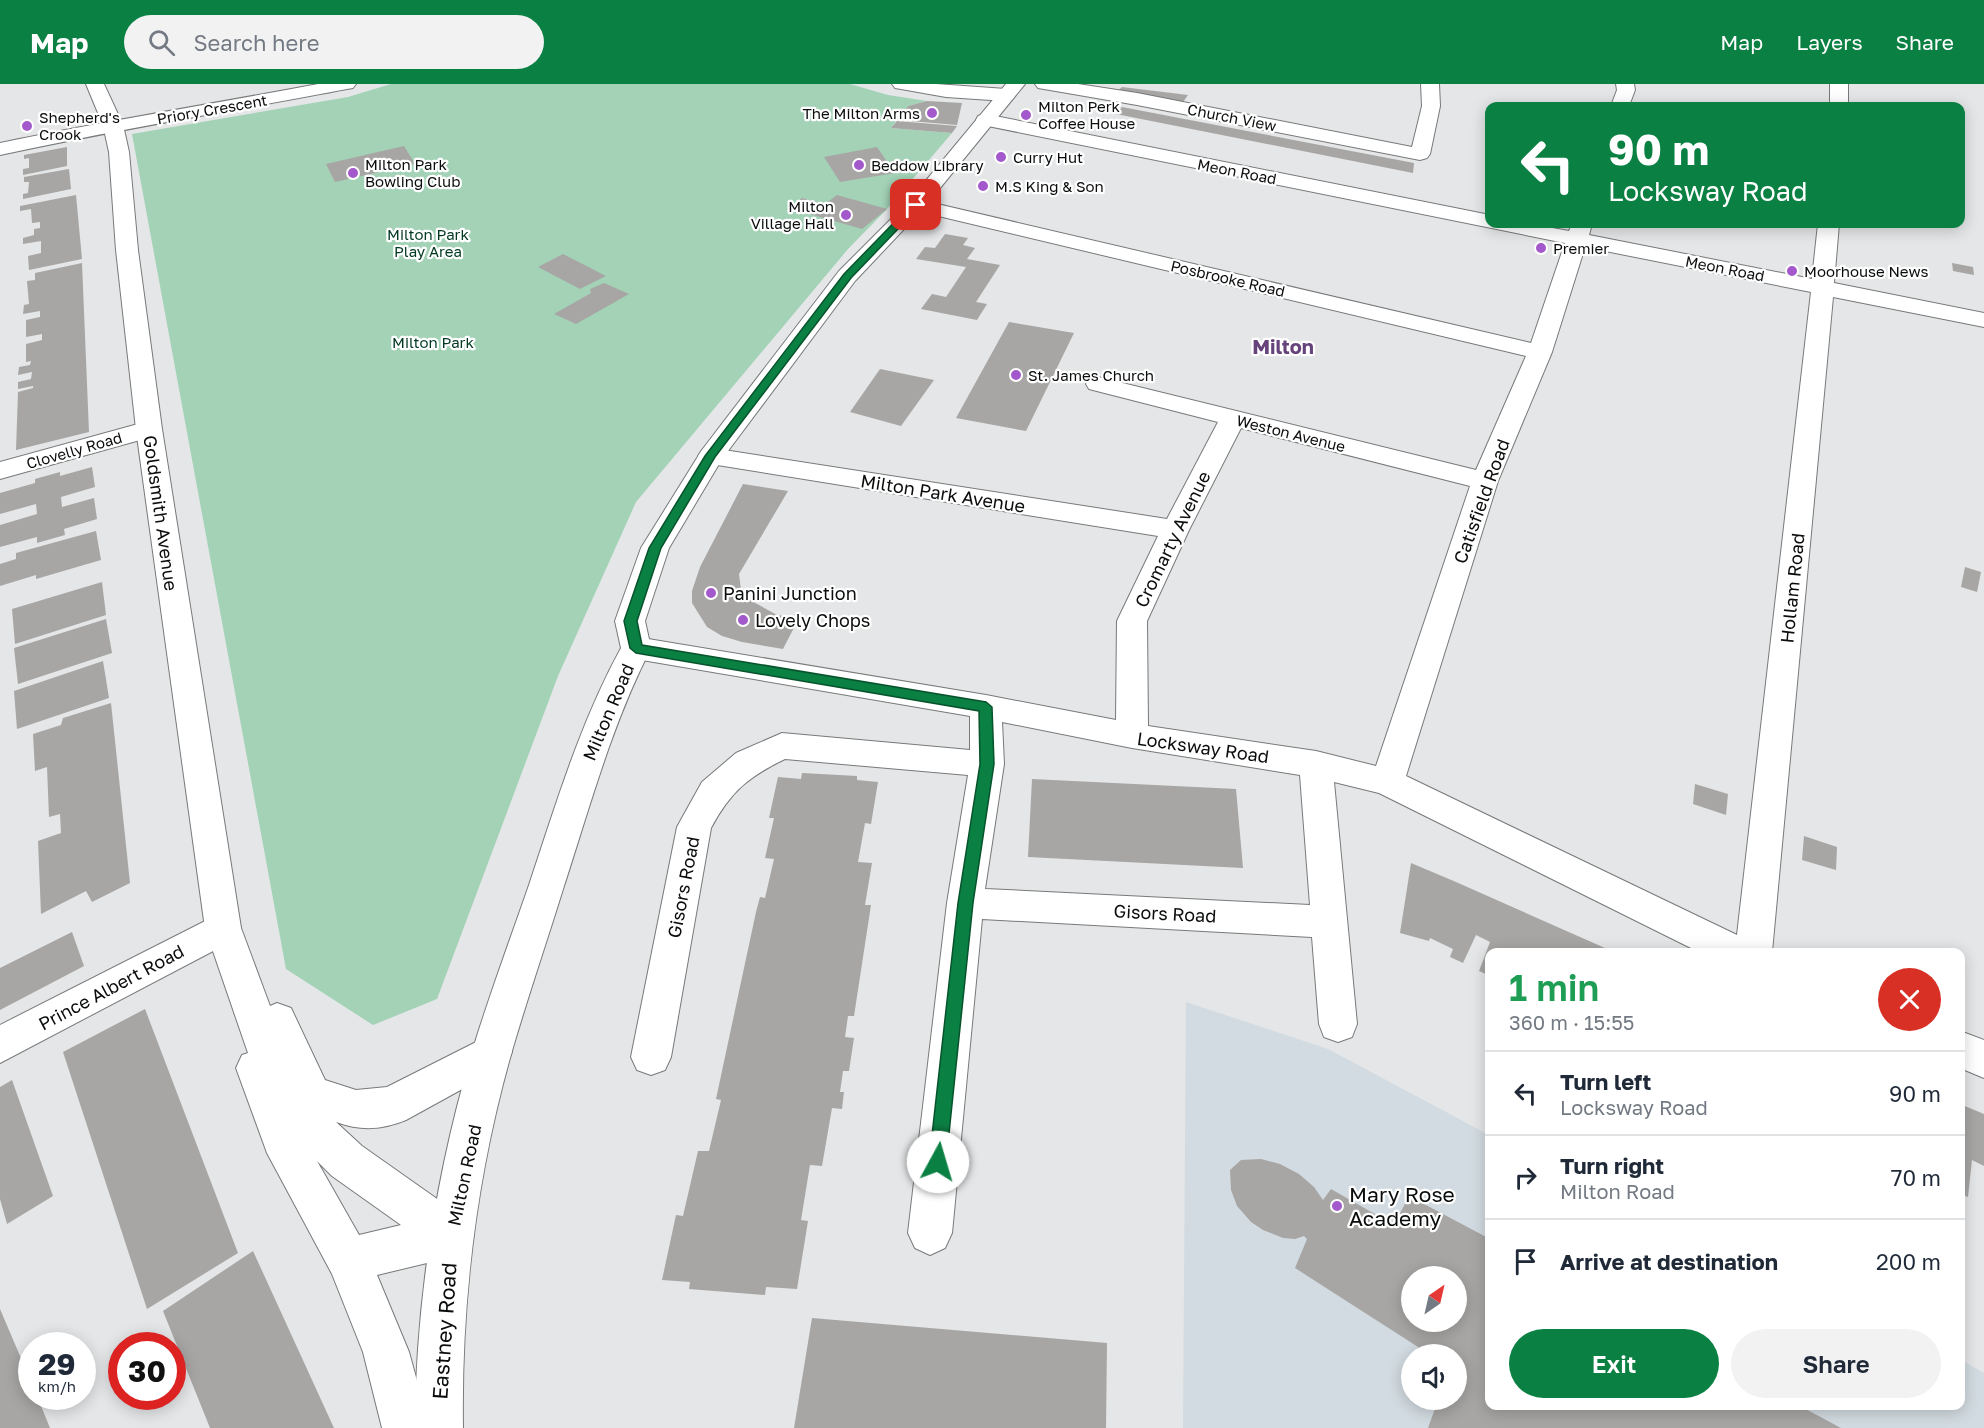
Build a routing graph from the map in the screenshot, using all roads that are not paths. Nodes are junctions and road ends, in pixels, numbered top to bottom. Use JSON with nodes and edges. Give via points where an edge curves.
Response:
{"nodes":[{"id":1,"x":95,"y":84,"type":"edge"},
{"id":2,"x":346,"y":84,"type":"edge"},
{"id":3,"x":901,"y":84,"type":"edge"},
{"id":4,"x":1044,"y":84,"type":"edge"},
{"id":5,"x":1430,"y":84,"type":"edge"},
{"id":6,"x":1625,"y":84,"type":"edge"},
{"id":7,"x":1839,"y":84,"type":"edge"},
{"id":8,"x":1011,"y":89,"type":"edge"},
{"id":9,"x":1622,"y":102,"type":"edge"},
{"id":10,"x":1839,"y":102,"type":"edge"},
{"id":11,"x":985,"y":120,"type":"junction"},
{"id":12,"x":113,"y":124,"type":"junction"},
{"id":13,"x":0,"y":149,"type":"edge"},
{"id":14,"x":916,"y":205,"type":"junction"},
{"id":15,"x":1485,"y":220,"type":"edge"},
{"id":16,"x":1546,"y":228,"type":"edge"},
{"id":17,"x":1829,"y":228,"type":"edge"},
{"id":18,"x":1580,"y":231,"type":"edge"},
{"id":19,"x":1823,"y":288,"type":"junction"},
{"id":20,"x":1984,"y":320,"type":"edge"},
{"id":21,"x":1540,"y":352,"type":"junction"},
{"id":22,"x":1098,"y":384,"type":"dead end"},
{"id":23,"x":1233,"y":418,"type":"junction"},
{"id":24,"x":149,"y":429,"type":"junction"},
{"id":25,"x":711,"y":456,"type":"junction"},
{"id":26,"x":0,"y":471,"type":"edge"},
{"id":27,"x":1485,"y":481,"type":"junction"},
{"id":28,"x":1175,"y":530,"type":"junction"},
{"id":29,"x":636,"y":648,"type":"junction"},
{"id":30,"x":986,"y":707,"type":"junction"},
{"id":31,"x":1132,"y":736,"type":"junction"},
{"id":32,"x":987,"y":764,"type":"junction"},
{"id":33,"x":1316,"y":764,"type":"junction"},
{"id":34,"x":1387,"y":782,"type":"junction"},
{"id":35,"x":965,"y":903,"type":"junction"},
{"id":36,"x":1329,"y":921,"type":"junction"},
{"id":37,"x":226,"y":935,"type":"junction"},
{"id":38,"x":1727,"y":948,"type":"edge"},
{"id":39,"x":1755,"y":948,"type":"edge"},
{"id":40,"x":1338,"y":1024,"type":"dead end"},
{"id":41,"x":0,"y":1045,"type":"edge"},
{"id":42,"x":1965,"y":1050,"type":"edge"},
{"id":43,"x":492,"y":1052,"type":"junction"},
{"id":44,"x":651,"y":1057,"type":"dead end"},
{"id":45,"x":1984,"y":1059,"type":"edge"},
{"id":46,"x":930,"y":1233,"type":"dead end"},
{"id":47,"x":452,"y":1235,"type":"junction"},
{"id":48,"x":348,"y":1260,"type":"junction"},
{"id":49,"x":406,"y":1428,"type":"edge"},
{"id":50,"x":439,"y":1428,"type":"edge"}],
"edges":[{"from":1,"to":12,"type":"street","name":"Goldsmith Avenue"},
{"from":2,"to":12,"type":"street","name":"Priory Crescent"},
{"from":3,"to":8,"type":"street","via":[[946,91]]},
{"from":4,"to":5,"type":"street","name":"Church View","via":[[1420,154],[1431,106]]},
{"from":6,"to":9,"type":"street"},
{"from":7,"to":10,"type":"street"},
{"from":8,"to":11,"type":"street","name":"Milton Road"},
{"from":11,"to":14,"type":"street","name":"Milton Road"},
{"from":11,"to":15,"type":"street","name":"Meon Road"},
{"from":12,"to":13,"type":"street","name":"Priory Crescent"},
{"from":12,"to":24,"type":"street","name":"Goldsmith Avenue"},
{"from":14,"to":21,"type":"street","name":"Posbrooke Road"},
{"from":14,"to":25,"type":"street","name":"Milton Road","via":[[848,276]]},
{"from":16,"to":18,"type":"street","name":"Meon Road"},
{"from":17,"to":19,"type":"street","name":"Hollam Road"},
{"from":18,"to":19,"type":"street","name":"Meon Road"},
{"from":18,"to":21,"type":"street","name":"Catisfield Road"},
{"from":19,"to":20,"type":"street","name":"Meon Road"},
{"from":19,"to":39,"type":"street","name":"Hollam Road"},
{"from":21,"to":27,"type":"street","name":"Catisfield Road"},
{"from":22,"to":23,"type":"street","name":"Weston Avenue"},
{"from":23,"to":27,"type":"street","name":"Weston Avenue"},
{"from":23,"to":28,"type":"street","name":"Cromarty Avenue"},
{"from":24,"to":26,"type":"street","name":"Clovelly Road"},
{"from":24,"to":37,"type":"street","name":"Goldsmith Avenue"},
{"from":25,"to":28,"type":"street","name":"Milton Park Avenue"},
{"from":25,"to":29,"type":"street","name":"Milton Road","via":[[655,548],[630,621]]},
{"from":27,"to":34,"type":"street","name":"Catisfield Road"},
{"from":28,"to":31,"type":"street","name":"Cromarty Avenue","via":[[1132,621]]},
{"from":29,"to":30,"type":"street","name":"Locksway Road"},
{"from":29,"to":43,"type":"street","name":"Milton Road","via":[[591,749]]},
{"from":30,"to":31,"type":"street","name":"Locksway Road"},
{"from":30,"to":32,"type":"street"},
{"from":31,"to":33,"type":"street","name":"Locksway Road"},
{"from":32,"to":35,"type":"street"},
{"from":32,"to":44,"type":"street","name":"Gisors Road","via":[[782,746],[748,762],[714,791],[694,827]]},
{"from":33,"to":34,"type":"street","name":"Locksway Road"},
{"from":33,"to":36,"type":"street"},
{"from":34,"to":38,"type":"street","name":"Locksway Road"},
{"from":35,"to":36,"type":"street","name":"Gisors Road"},
{"from":35,"to":46,"type":"street"},
{"from":36,"to":40,"type":"street"},
{"from":37,"to":41,"type":"street","name":"Prince Albert Road"},
{"from":37,"to":43,"type":"street","via":[[265,997],[311,1094],[356,1110],[392,1106]]},
{"from":37,"to":47,"type":"street","name":"Goldsmith Avenue","via":[[275,1074],[308,1124],[347,1161]]},
{"from":37,"to":48,"type":"street","name":"Goldsmith Avenue","via":[[231,1003],[278,1129]]},
{"from":42,"to":45,"type":"street"},
{"from":43,"to":47,"type":"street","name":"Milton Road"},
{"from":47,"to":48,"type":"street"},
{"from":47,"to":50,"type":"street","name":"Eastney Road","via":[[440,1337]]},
{"from":48,"to":49,"type":"street","name":"Goldsmith Avenue","via":[[386,1352]]}]}
